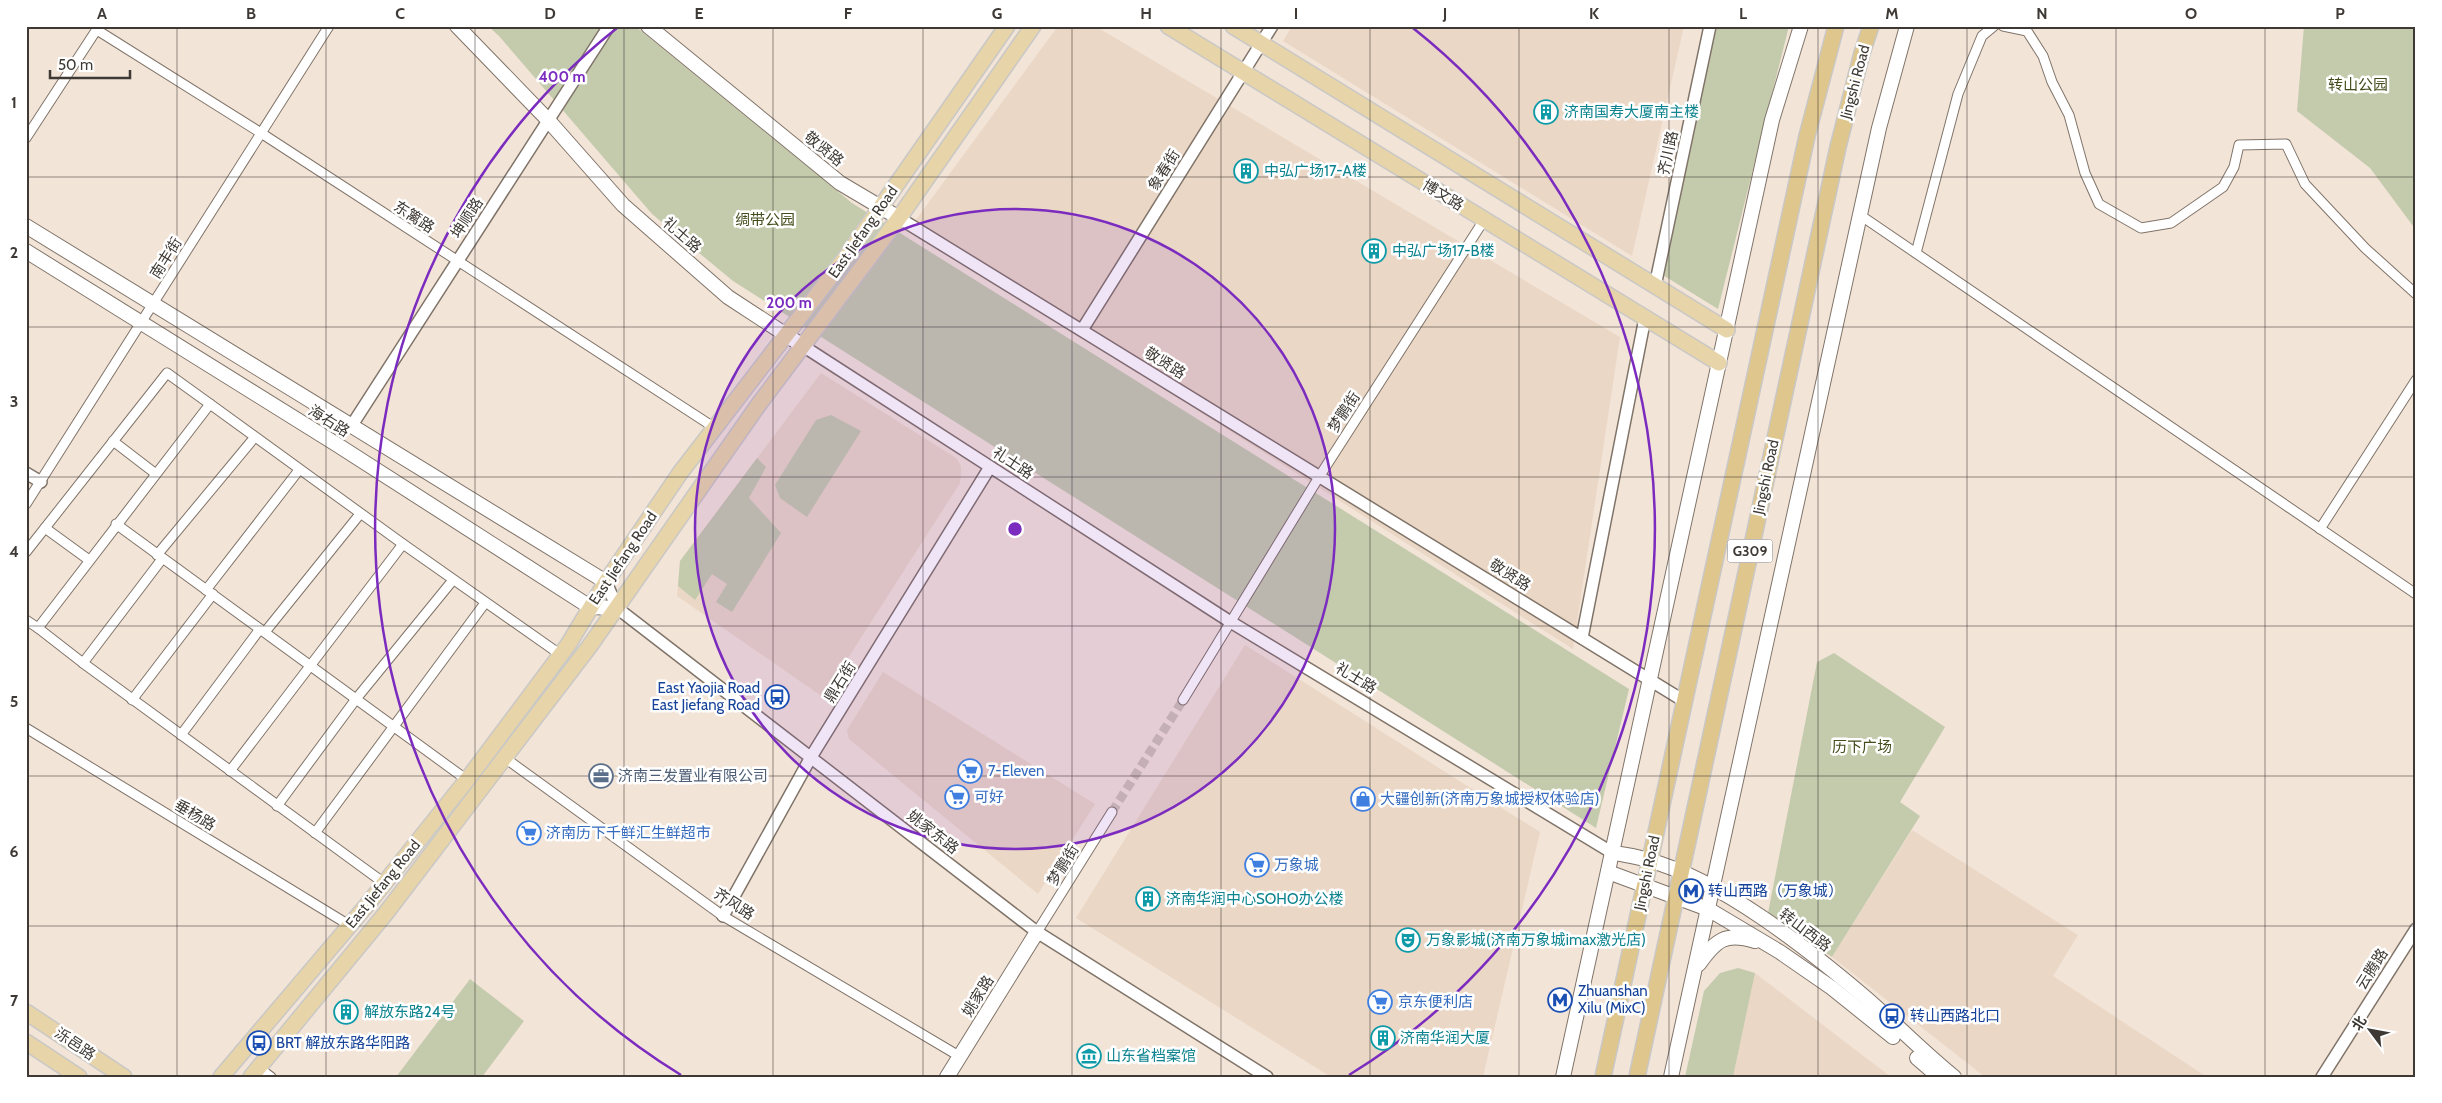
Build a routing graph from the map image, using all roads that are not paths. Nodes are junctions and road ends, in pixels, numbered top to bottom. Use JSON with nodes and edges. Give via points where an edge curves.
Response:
{"nodes":[{"id":1,"x":329,"y":26,"type":"edge"},
{"id":2,"x":457,"y":26,"type":"edge"},
{"id":3,"x":608,"y":26,"type":"edge"},
{"id":4,"x":648,"y":26,"type":"edge"},
{"id":5,"x":1007,"y":26,"type":"edge"},
{"id":6,"x":1033,"y":26,"type":"edge"},
{"id":7,"x":1168,"y":26,"type":"edge"},
{"id":8,"x":1234,"y":26,"type":"edge"},
{"id":9,"x":1272,"y":26,"type":"edge"},
{"id":10,"x":1710,"y":26,"type":"edge"},
{"id":11,"x":1800,"y":26,"type":"edge"},
{"id":12,"x":1836,"y":26,"type":"edge"},
{"id":13,"x":1871,"y":26,"type":"edge"},
{"id":14,"x":1907,"y":26,"type":"edge"},
{"id":15,"x":1994,"y":26,"type":"edge"},
{"id":16,"x":2003,"y":26,"type":"edge"},
{"id":17,"x":98,"y":28,"type":"edge"},
{"id":18,"x":1261,"y":44,"type":"junction"},
{"id":19,"x":1242,"y":73,"type":"junction"},
{"id":20,"x":548,"y":120,"type":"junction"},
{"id":21,"x":261,"y":133,"type":"junction"},
{"id":22,"x":26,"y":138,"type":"edge"},
{"id":23,"x":880,"y":207,"type":"junction"},
{"id":24,"x":1860,"y":215,"type":"junction"},
{"id":25,"x":899,"y":218,"type":"junction"},
{"id":26,"x":1484,"y":220,"type":"junction"},
{"id":27,"x":26,"y":226,"type":"edge"},
{"id":28,"x":26,"y":252,"type":"edge"},
{"id":29,"x":1916,"y":253,"type":"junction"},
{"id":30,"x":457,"y":261,"type":"junction"},
{"id":31,"x":1655,"y":286,"type":"junction"},
{"id":32,"x":2416,"y":294,"type":"edge"},
{"id":33,"x":152,"y":305,"type":"junction"},
{"id":34,"x":1645,"y":318,"type":"junction"},
{"id":35,"x":141,"y":323,"type":"junction"},
{"id":36,"x":1082,"y":330,"type":"junction"},
{"id":37,"x":1726,"y":330,"type":"junction"},
{"id":38,"x":787,"y":335,"type":"junction"},
{"id":39,"x":804,"y":346,"type":"junction"},
{"id":40,"x":1719,"y":363,"type":"junction"},
{"id":41,"x":2416,"y":380,"type":"edge"},
{"id":42,"x":210,"y":404,"type":"junction"},
{"id":43,"x":352,"y":425,"type":"junction"},
{"id":44,"x":715,"y":428,"type":"junction"},
{"id":45,"x":254,"y":438,"type":"junction"},
{"id":46,"x":113,"y":441,"type":"junction"},
{"id":47,"x":990,"y":467,"type":"junction"},
{"id":48,"x":300,"y":470,"type":"junction"},
{"id":49,"x":26,"y":473,"type":"edge"},
{"id":50,"x":156,"y":474,"type":"junction"},
{"id":51,"x":1319,"y":476,"type":"junction"},
{"id":52,"x":41,"y":482,"type":"junction"},
{"id":53,"x":26,"y":504,"type":"edge"},
{"id":54,"x":360,"y":514,"type":"junction"},
{"id":55,"x":116,"y":524,"type":"junction"},
{"id":56,"x":45,"y":528,"type":"junction"},
{"id":57,"x":2320,"y":529,"type":"junction"},
{"id":58,"x":403,"y":544,"type":"junction"},
{"id":59,"x":26,"y":552,"type":"edge"},
{"id":60,"x":159,"y":557,"type":"junction"},
{"id":61,"x":89,"y":560,"type":"junction"},
{"id":62,"x":453,"y":580,"type":"junction"},
{"id":63,"x":606,"y":582,"type":"junction"},
{"id":64,"x":210,"y":592,"type":"junction"},
{"id":65,"x":2416,"y":594,"type":"edge"},
{"id":66,"x":485,"y":603,"type":"junction"},
{"id":67,"x":590,"y":608,"type":"junction"},
{"id":68,"x":617,"y":608,"type":"junction"},
{"id":69,"x":26,"y":620,"type":"edge"},
{"id":70,"x":1230,"y":620,"type":"junction"},
{"id":71,"x":38,"y":628,"type":"junction"},
{"id":72,"x":262,"y":631,"type":"junction"},
{"id":73,"x":1582,"y":638,"type":"junction"},
{"id":74,"x":561,"y":655,"type":"junction"},
{"id":75,"x":83,"y":663,"type":"junction"},
{"id":76,"x":310,"y":665,"type":"junction"},
{"id":77,"x":1650,"y":680,"type":"junction"},
{"id":78,"x":356,"y":698,"type":"junction"},
{"id":79,"x":132,"y":700,"type":"junction"},
{"id":80,"x":1183,"y":700,"type":"tunnel mouth"},
{"id":81,"x":1684,"y":701,"type":"junction"},
{"id":82,"x":394,"y":726,"type":"junction"},
{"id":83,"x":26,"y":728,"type":"edge"},
{"id":84,"x":181,"y":735,"type":"junction"},
{"id":85,"x":811,"y":757,"type":"junction"},
{"id":86,"x":505,"y":758,"type":"junction"},
{"id":87,"x":230,"y":771,"type":"junction"},
{"id":88,"x":467,"y":780,"type":"junction"},
{"id":89,"x":277,"y":806,"type":"junction"},
{"id":90,"x":1112,"y":812,"type":"tunnel mouth"},
{"id":91,"x":315,"y":833,"type":"junction"},
{"id":92,"x":1611,"y":852,"type":"junction"},
{"id":93,"x":1649,"y":860,"type":"junction"},
{"id":94,"x":1608,"y":872,"type":"junction"},
{"id":95,"x":1680,"y":872,"type":"junction"},
{"id":96,"x":384,"y":884,"type":"junction"},
{"id":97,"x":1645,"y":886,"type":"junction"},
{"id":98,"x":1713,"y":886,"type":"junction"},
{"id":99,"x":1676,"y":897,"type":"junction"},
{"id":100,"x":1708,"y":909,"type":"junction"},
{"id":101,"x":723,"y":916,"type":"junction"},
{"id":102,"x":350,"y":925,"type":"junction"},
{"id":103,"x":2416,"y":929,"type":"edge"},
{"id":104,"x":1037,"y":932,"type":"junction"},
{"id":105,"x":1766,"y":944,"type":"junction"},
{"id":106,"x":1696,"y":968,"type":"junction"},
{"id":107,"x":26,"y":1012,"type":"edge"},
{"id":108,"x":26,"y":1042,"type":"edge"},
{"id":109,"x":959,"y":1056,"type":"junction"},
{"id":110,"x":255,"y":1072,"type":"edge"},
{"id":111,"x":78,"y":1077,"type":"edge"},
{"id":112,"x":124,"y":1077,"type":"edge"},
{"id":113,"x":221,"y":1077,"type":"edge"},
{"id":114,"x":271,"y":1077,"type":"edge"},
{"id":115,"x":947,"y":1077,"type":"edge"},
{"id":116,"x":1267,"y":1077,"type":"edge"},
{"id":117,"x":1563,"y":1077,"type":"edge"},
{"id":118,"x":1603,"y":1077,"type":"edge"},
{"id":119,"x":1637,"y":1077,"type":"edge"},
{"id":120,"x":1671,"y":1077,"type":"edge"},
{"id":121,"x":1939,"y":1077,"type":"edge"},
{"id":122,"x":1954,"y":1077,"type":"edge"},
{"id":123,"x":2322,"y":1077,"type":"edge"}],
"edges":[{"from":1,"to":21,"type":"street","name":"南丰街"},
{"from":2,"to":20,"type":"main road","name":"礼士路"},
{"from":3,"to":20,"type":"street","name":"坤顺路"},
{"from":4,"to":23,"type":"main road","name":"敬贤路","via":[[840,183]]},
{"from":5,"to":23,"type":"main road","name":"East Jiefang Road"},
{"from":6,"to":25,"type":"main road","name":"East Jiefang Road"},
{"from":7,"to":19,"type":"main road","name":"博文路"},
{"from":8,"to":18,"type":"main road"},
{"from":9,"to":18,"type":"street","name":"象春街"},
{"from":10,"to":31,"type":"street","name":"齐川路"},
{"from":11,"to":37,"type":"main road","via":[[1772,120]]},
{"from":12,"to":81,"type":"highway","name":"Jingshi Road","number":"G309","via":[[1807,136]]},
{"from":13,"to":95,"type":"highway","name":"Jingshi Road","number":"G309","via":[[1838,147]]},
{"from":14,"to":24,"type":"main road","via":[[1879,128]]},
{"from":15,"to":29,"type":"street","via":[[1982,36],[1958,94]]},
{"from":16,"to":32,"type":"street","via":[[2027,31],[2043,56],[2069,115],[2085,173],[2100,204],[2141,228],[2170,223],[2222,187],[2234,167],[2239,145],[2286,144],[2305,184],[2365,248]]},
{"from":17,"to":21,"type":"street","name":"东篱路"},
{"from":17,"to":22,"type":"street"},
{"from":18,"to":19,"type":"street","name":"象春街"},
{"from":18,"to":31,"type":"main road"},
{"from":19,"to":26,"type":"main road","name":"博文路"},
{"from":19,"to":36,"type":"street","name":"象春街"},
{"from":20,"to":30,"type":"street","name":"坤顺路"},
{"from":20,"to":38,"type":"main road","name":"礼士路","via":[[623,205],[728,297]]},
{"from":21,"to":30,"type":"street","name":"东篱路"},
{"from":21,"to":33,"type":"street","name":"南丰街"},
{"from":23,"to":25,"type":"main road","name":"敬贤路"},
{"from":23,"to":38,"type":"main road","name":"East Jiefang Road"},
{"from":24,"to":29,"type":"street"},
{"from":24,"to":98,"type":"main road"},
{"from":25,"to":36,"type":"street","name":"敬贤路"},
{"from":25,"to":39,"type":"main road","name":"East Jiefang Road"},
{"from":26,"to":34,"type":"main road","name":"博文路"},
{"from":26,"to":51,"type":"street","name":"梦鹏街"},
{"from":27,"to":33,"type":"main road","name":"海右路"},
{"from":28,"to":35,"type":"main road","name":"海右路"},
{"from":29,"to":57,"type":"street"},
{"from":30,"to":43,"type":"street","name":"坤顺路"},
{"from":30,"to":44,"type":"street","name":"东篱路"},
{"from":31,"to":37,"type":"main road"},
{"from":33,"to":35,"type":"street","name":"南丰街"},
{"from":33,"to":43,"type":"main road","name":"海右路"},
{"from":34,"to":40,"type":"main road","name":"博文路"},
{"from":34,"to":73,"type":"street"},
{"from":35,"to":52,"type":"street","name":"南丰街"},
{"from":35,"to":67,"type":"main road","name":"海右路"},
{"from":36,"to":51,"type":"street","name":"敬贤路"},
{"from":37,"to":40,"type":"main road"},
{"from":38,"to":39,"type":"main road","name":"礼士路"},
{"from":38,"to":44,"type":"main road","name":"East Jiefang Road"},
{"from":39,"to":47,"type":"street","name":"礼士路"},
{"from":39,"to":68,"type":"main road","name":"East Jiefang Road","via":[[759,404]]},
{"from":40,"to":77,"type":"main road"},
{"from":41,"to":57,"type":"street"},
{"from":42,"to":45,"type":"street"},
{"from":42,"to":46,"type":"street","via":[[166,373]]},
{"from":42,"to":50,"type":"street"},
{"from":43,"to":63,"type":"main road","name":"海右路"},
{"from":44,"to":63,"type":"main road","name":"East Jiefang Road","via":[[680,473]]},
{"from":45,"to":48,"type":"street"},
{"from":45,"to":60,"type":"street"},
{"from":46,"to":50,"type":"street"},
{"from":46,"to":56,"type":"street"},
{"from":47,"to":70,"type":"street","name":"礼士路"},
{"from":47,"to":85,"type":"street","name":"鼎石街"},
{"from":48,"to":54,"type":"street"},
{"from":48,"to":64,"type":"street"},
{"from":49,"to":52,"type":"street"},
{"from":50,"to":55,"type":"street"},
{"from":51,"to":70,"type":"street","name":"梦鹏街"},
{"from":51,"to":73,"type":"street","name":"敬贤路"},
{"from":52,"to":53,"type":"street","name":"南丰街"},
{"from":54,"to":58,"type":"street"},
{"from":54,"to":72,"type":"street"},
{"from":55,"to":60,"type":"street"},
{"from":55,"to":61,"type":"street"},
{"from":56,"to":59,"type":"street"},
{"from":56,"to":61,"type":"street"},
{"from":57,"to":65,"type":"street"},
{"from":58,"to":62,"type":"street"},
{"from":58,"to":76,"type":"street"},
{"from":60,"to":64,"type":"street"},
{"from":60,"to":75,"type":"street"},
{"from":61,"to":71,"type":"street"},
{"from":62,"to":66,"type":"street"},
{"from":62,"to":78,"type":"street"},
{"from":63,"to":67,"type":"main road","name":"East Jiefang Road"},
{"from":63,"to":68,"type":"street","name":"姚家东路"},
{"from":64,"to":72,"type":"street"},
{"from":64,"to":79,"type":"street"},
{"from":66,"to":74,"type":"street"},
{"from":66,"to":82,"type":"street"},
{"from":67,"to":68,"type":"main road"},
{"from":67,"to":74,"type":"main road","name":"East Jiefang Road"},
{"from":68,"to":85,"type":"street","name":"姚家东路"},
{"from":68,"to":86,"type":"main road","name":"East Jiefang Road"},
{"from":69,"to":71,"type":"street"},
{"from":70,"to":80,"type":"street","name":"梦鹏街"},
{"from":70,"to":92,"type":"street","name":"礼士路"},
{"from":71,"to":75,"type":"street"},
{"from":72,"to":76,"type":"street"},
{"from":72,"to":84,"type":"street"},
{"from":73,"to":77,"type":"street","name":"敬贤路"},
{"from":74,"to":88,"type":"main road","name":"East Jiefang Road"},
{"from":75,"to":79,"type":"street"},
{"from":76,"to":78,"type":"street"},
{"from":76,"to":87,"type":"street"},
{"from":77,"to":81,"type":"street","name":"敬贤路"},
{"from":77,"to":92,"type":"main road"},
{"from":78,"to":82,"type":"street"},
{"from":78,"to":89,"type":"street"},
{"from":79,"to":84,"type":"street"},
{"from":81,"to":93,"type":"highway","name":"Jingshi Road","number":"G309"},
{"from":82,"to":88,"type":"street"},
{"from":82,"to":91,"type":"street"},
{"from":83,"to":102,"type":"street","name":"垂杨路"},
{"from":84,"to":87,"type":"street"},
{"from":85,"to":101,"type":"street","name":"鼎石街"},
{"from":85,"to":104,"type":"street","name":"姚家东路"},
{"from":86,"to":101,"type":"street","name":"齐风路"},
{"from":86,"to":110,"type":"main road","name":"East Jiefang Road","via":[[386,913]]},
{"from":87,"to":89,"type":"street"},
{"from":88,"to":96,"type":"main road","name":"East Jiefang Road"},
{"from":89,"to":91,"type":"street"},
{"from":90,"to":104,"type":"street","name":"梦鹏街"},
{"from":91,"to":96,"type":"street"},
{"from":92,"to":93,"type":"main road","name":"转山西路"},
{"from":92,"to":94,"type":"main road"},
{"from":93,"to":95,"type":"main road","name":"转山西路"},
{"from":93,"to":97,"type":"highway","name":"Jingshi Road","number":"G309"},
{"from":94,"to":97,"type":"main road","name":"转山西路"},
{"from":94,"to":117,"type":"main road"},
{"from":95,"to":98,"type":"main road","name":"转山西路"},
{"from":95,"to":99,"type":"highway","name":"Jingshi Road","number":"G309"},
{"from":96,"to":102,"type":"main road","name":"East Jiefang Road"},
{"from":97,"to":99,"type":"main road","name":"转山西路"},
{"from":97,"to":118,"type":"highway","name":"Jingshi Road","number":"G309"},
{"from":98,"to":100,"type":"main road"},
{"from":98,"to":122,"type":"main road","name":"转山西路","via":[[1826,966]]},
{"from":99,"to":100,"type":"main road","name":"转山西路"},
{"from":99,"to":119,"type":"highway","name":"Jingshi Road","number":"G309"},
{"from":100,"to":105,"type":"main road","name":"转山西路"},
{"from":100,"to":106,"type":"main road"},
{"from":101,"to":109,"type":"street","name":"齐风路"},
{"from":102,"to":113,"type":"main road","name":"East Jiefang Road"},
{"from":103,"to":123,"type":"street","name":"云腾路"},
{"from":104,"to":109,"type":"main road","name":"姚家路"},
{"from":104,"to":116,"type":"street","name":"姚家东路"},
{"from":105,"to":106,"type":"main road","via":[[1742,937],[1724,938],[1710,948]]},
{"from":105,"to":121,"type":"main road","name":"转山西路","via":[[1832,988]]},
{"from":106,"to":120,"type":"main road"},
{"from":107,"to":112,"type":"main road","name":"泺邑路"},
{"from":108,"to":111,"type":"main road","name":"泺邑路"},
{"from":109,"to":115,"type":"main road","name":"姚家路"},
{"from":110,"to":114,"type":"street"}]}
